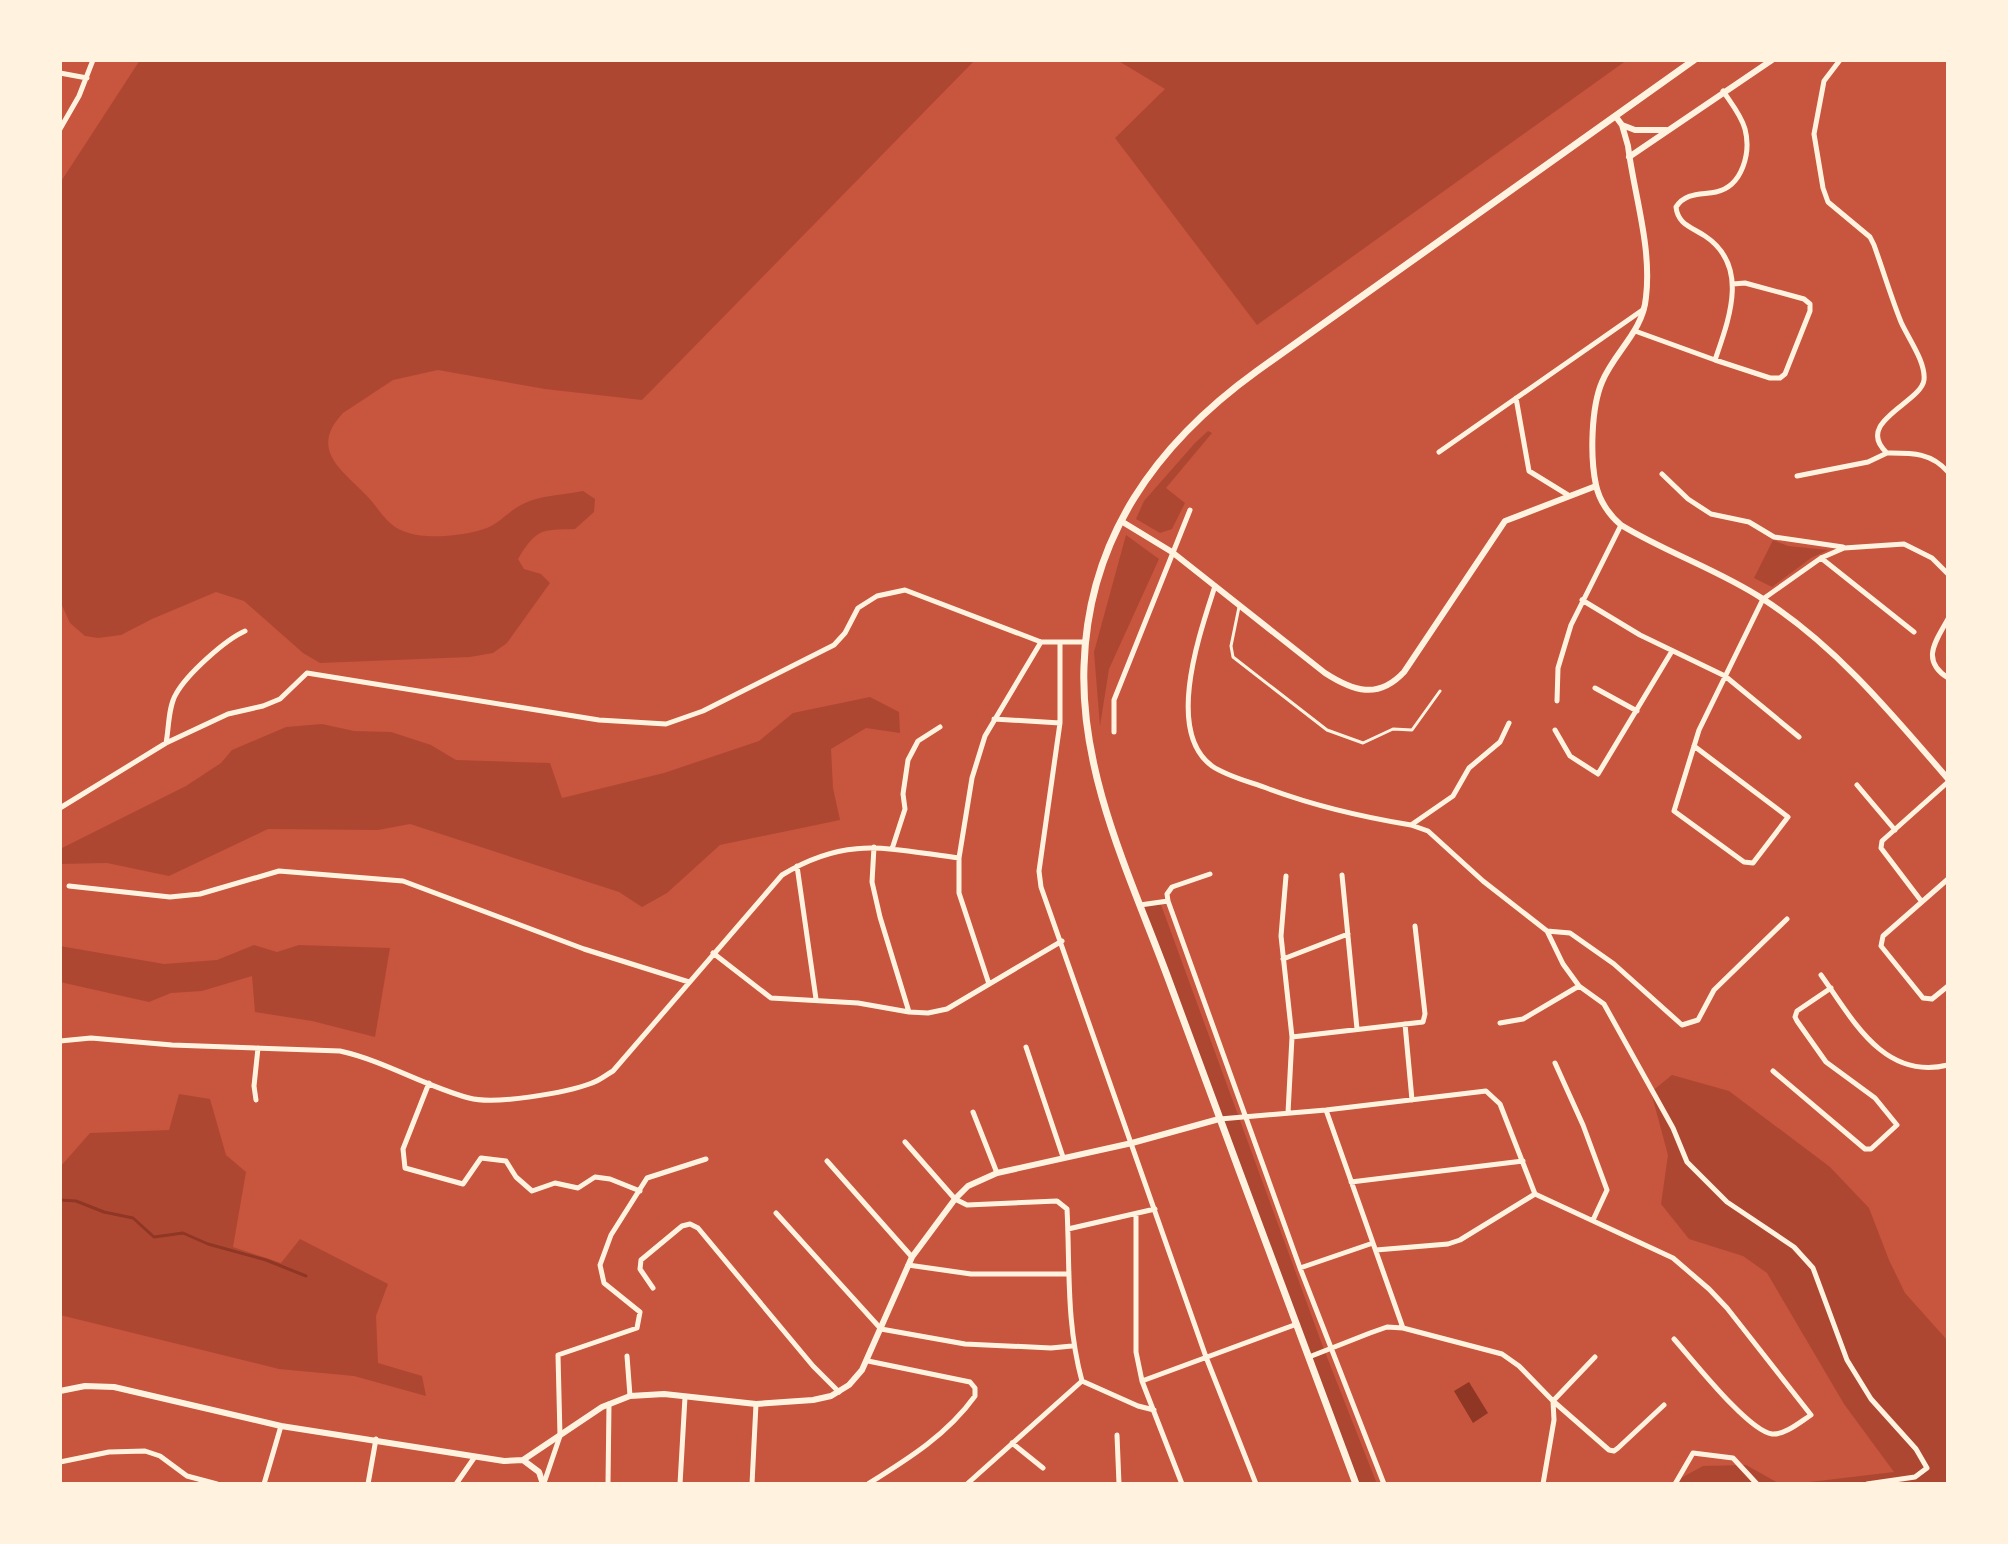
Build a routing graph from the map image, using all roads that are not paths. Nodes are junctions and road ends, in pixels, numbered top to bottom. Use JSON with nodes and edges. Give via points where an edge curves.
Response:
{"nodes":[{"id":1,"x":93,"y":60,"type":"edge"},
{"id":2,"x":1694,"y":60,"type":"edge"},
{"id":3,"x":1772,"y":60,"type":"edge"},
{"id":4,"x":1840,"y":60,"type":"edge"},
{"id":5,"x":60,"y":73,"type":"edge"},
{"id":6,"x":87,"y":78,"type":"junction"},
{"id":7,"x":1723,"y":91,"type":"junction"},
{"id":8,"x":1616,"y":117,"type":"junction"},
{"id":9,"x":1622,"y":125,"type":"junction"},
{"id":10,"x":60,"y":129,"type":"edge"},
{"id":11,"x":1666,"y":130,"type":"junction"},
{"id":12,"x":1629,"y":157,"type":"junction"},
{"id":13,"x":1733,"y":284,"type":"junction"},
{"id":14,"x":1644,"y":309,"type":"junction"},
{"id":15,"x":1635,"y":331,"type":"junction"},
{"id":16,"x":1715,"y":360,"type":"junction"},
{"id":17,"x":1516,"y":398,"type":"junction"},
{"id":18,"x":1439,"y":452,"type":"dead end"},
{"id":19,"x":1887,"y":453,"type":"junction"},
{"id":20,"x":1948,"y":472,"type":"edge"},
{"id":21,"x":1662,"y":474,"type":"dead end"},
{"id":22,"x":1797,"y":476,"type":"dead end"},
{"id":23,"x":1596,"y":486,"type":"junction"},
{"id":24,"x":1568,"y":495,"type":"junction"},
{"id":25,"x":1190,"y":510,"type":"dead end"},
{"id":26,"x":1121,"y":521,"type":"junction"},
{"id":27,"x":1621,"y":525,"type":"junction"},
{"id":28,"x":1844,"y":548,"type":"junction"},
{"id":29,"x":1172,"y":552,"type":"junction"},
{"id":30,"x":1821,"y":558,"type":"junction"},
{"id":31,"x":1948,"y":574,"type":"edge"},
{"id":32,"x":1216,"y":586,"type":"junction"},
{"id":33,"x":1763,"y":599,"type":"junction"},
{"id":34,"x":1582,"y":600,"type":"junction"},
{"id":35,"x":1240,"y":605,"type":"junction"},
{"id":36,"x":1948,"y":619,"type":"edge"},
{"id":37,"x":245,"y":631,"type":"dead end"},
{"id":38,"x":1914,"y":632,"type":"dead end"},
{"id":39,"x":1041,"y":642,"type":"junction"},
{"id":40,"x":1086,"y":642,"type":"junction"},
{"id":41,"x":1060,"y":644,"type":"junction"},
{"id":42,"x":1672,"y":651,"type":"junction"},
{"id":43,"x":1725,"y":676,"type":"junction"},
{"id":44,"x":1948,"y":678,"type":"edge"},
{"id":45,"x":1595,"y":688,"type":"dead end"},
{"id":46,"x":1440,"y":691,"type":"dead end"},
{"id":47,"x":1557,"y":701,"type":"dead end"},
{"id":48,"x":1637,"y":711,"type":"junction"},
{"id":49,"x":994,"y":719,"type":"junction"},
{"id":50,"x":1060,"y":723,"type":"junction"},
{"id":51,"x":1509,"y":723,"type":"dead end"},
{"id":52,"x":940,"y":727,"type":"dead end"},
{"id":53,"x":1555,"y":730,"type":"dead end"},
{"id":54,"x":1114,"y":732,"type":"dead end"},
{"id":55,"x":1799,"y":737,"type":"dead end"},
{"id":56,"x":166,"y":743,"type":"junction"},
{"id":57,"x":1694,"y":746,"type":"junction"},
{"id":58,"x":1948,"y":781,"type":"edge"},
{"id":59,"x":1857,"y":785,"type":"dead end"},
{"id":60,"x":60,"y":808,"type":"edge"},
{"id":61,"x":1411,"y":825,"type":"junction"},
{"id":62,"x":1895,"y":830,"type":"junction"},
{"id":63,"x":874,"y":847,"type":"junction"},
{"id":64,"x":892,"y":849,"type":"junction"},
{"id":65,"x":959,"y":858,"type":"junction"},
{"id":66,"x":797,"y":866,"type":"junction"},
{"id":67,"x":1210,"y":874,"type":"dead end"},
{"id":68,"x":1342,"y":875,"type":"dead end"},
{"id":69,"x":1286,"y":876,"type":"dead end"},
{"id":70,"x":1948,"y":879,"type":"edge"},
{"id":71,"x":69,"y":886,"type":"dead end"},
{"id":72,"x":1168,"y":901,"type":"junction"},
{"id":73,"x":1922,"y":902,"type":"junction"},
{"id":74,"x":1140,"y":905,"type":"junction"},
{"id":75,"x":1787,"y":919,"type":"dead end"},
{"id":76,"x":1415,"y":926,"type":"dead end"},
{"id":77,"x":1547,"y":931,"type":"junction"},
{"id":78,"x":1348,"y":934,"type":"junction"},
{"id":79,"x":1062,"y":941,"type":"junction"},
{"id":80,"x":713,"y":953,"type":"junction"},
{"id":81,"x":1283,"y":959,"type":"junction"},
{"id":82,"x":1821,"y":975,"type":"dead end"},
{"id":83,"x":689,"y":982,"type":"junction"},
{"id":84,"x":989,"y":984,"type":"junction"},
{"id":85,"x":1579,"y":986,"type":"junction"},
{"id":86,"x":1948,"y":986,"type":"edge"},
{"id":87,"x":1831,"y":988,"type":"junction"},
{"id":88,"x":816,"y":999,"type":"junction"},
{"id":89,"x":909,"y":1012,"type":"junction"},
{"id":90,"x":1500,"y":1023,"type":"dead end"},
{"id":91,"x":1405,"y":1024,"type":"junction"},
{"id":92,"x":1357,"y":1029,"type":"junction"},
{"id":93,"x":1292,"y":1037,"type":"junction"},
{"id":94,"x":60,"y":1041,"type":"edge"},
{"id":95,"x":1026,"y":1047,"type":"dead end"},
{"id":96,"x":258,"y":1048,"type":"junction"},
{"id":97,"x":1555,"y":1063,"type":"dead end"},
{"id":98,"x":1948,"y":1065,"type":"edge"},
{"id":99,"x":1773,"y":1071,"type":"dead end"},
{"id":100,"x":429,"y":1083,"type":"junction"},
{"id":101,"x":256,"y":1100,"type":"dead end"},
{"id":102,"x":1412,"y":1100,"type":"junction"},
{"id":103,"x":1326,"y":1110,"type":"junction"},
{"id":104,"x":973,"y":1112,"type":"dead end"},
{"id":105,"x":1288,"y":1113,"type":"junction"},
{"id":106,"x":1246,"y":1118,"type":"junction"},
{"id":107,"x":1219,"y":1119,"type":"junction"},
{"id":108,"x":905,"y":1142,"type":"dead end"},
{"id":109,"x":1132,"y":1143,"type":"junction"},
{"id":110,"x":1063,"y":1157,"type":"junction"},
{"id":111,"x":706,"y":1159,"type":"dead end"},
{"id":112,"x":827,"y":1161,"type":"dead end"},
{"id":113,"x":1523,"y":1161,"type":"junction"},
{"id":114,"x":997,"y":1173,"type":"junction"},
{"id":115,"x":1351,"y":1182,"type":"junction"},
{"id":116,"x":640,"y":1191,"type":"junction"},
{"id":117,"x":1535,"y":1194,"type":"junction"},
{"id":118,"x":955,"y":1199,"type":"junction"},
{"id":119,"x":1155,"y":1209,"type":"junction"},
{"id":120,"x":776,"y":1213,"type":"dead end"},
{"id":121,"x":1136,"y":1214,"type":"junction"},
{"id":122,"x":1593,"y":1220,"type":"junction"},
{"id":123,"x":1068,"y":1229,"type":"junction"},
{"id":124,"x":1373,"y":1243,"type":"junction"},
{"id":125,"x":1376,"y":1250,"type":"junction"},
{"id":126,"x":910,"y":1261,"type":"junction"},
{"id":127,"x":1300,"y":1268,"type":"junction"},
{"id":128,"x":1067,"y":1274,"type":"junction"},
{"id":129,"x":653,"y":1288,"type":"dead end"},
{"id":130,"x":1297,"y":1324,"type":"junction"},
{"id":131,"x":1403,"y":1328,"type":"junction"},
{"id":132,"x":881,"y":1329,"type":"junction"},
{"id":133,"x":1674,"y":1339,"type":"dead end"},
{"id":134,"x":1072,"y":1346,"type":"junction"},
{"id":135,"x":1333,"y":1347,"type":"junction"},
{"id":136,"x":627,"y":1356,"type":"dead end"},
{"id":137,"x":1206,"y":1357,"type":"junction"},
{"id":138,"x":1309,"y":1357,"type":"junction"},
{"id":139,"x":1595,"y":1357,"type":"dead end"},
{"id":140,"x":868,"y":1361,"type":"junction"},
{"id":141,"x":1082,"y":1381,"type":"junction"},
{"id":142,"x":1142,"y":1381,"type":"junction"},
{"id":143,"x":60,"y":1391,"type":"edge"},
{"id":144,"x":839,"y":1392,"type":"junction"},
{"id":145,"x":630,"y":1396,"type":"junction"},
{"id":146,"x":685,"y":1397,"type":"junction"},
{"id":147,"x":1553,"y":1401,"type":"junction"},
{"id":148,"x":609,"y":1404,"type":"junction"},
{"id":149,"x":756,"y":1404,"type":"junction"},
{"id":150,"x":1664,"y":1405,"type":"dead end"},
{"id":151,"x":1155,"y":1410,"type":"junction"},
{"id":152,"x":281,"y":1426,"type":"junction"},
{"id":153,"x":1117,"y":1435,"type":"dead end"},
{"id":154,"x":560,"y":1436,"type":"junction"},
{"id":155,"x":376,"y":1439,"type":"junction"},
{"id":156,"x":1012,"y":1443,"type":"junction"},
{"id":157,"x":474,"y":1458,"type":"junction"},
{"id":158,"x":523,"y":1460,"type":"junction"},
{"id":159,"x":60,"y":1462,"type":"edge"},
{"id":160,"x":1043,"y":1468,"type":"dead end"},
{"id":161,"x":217,"y":1484,"type":"edge"},
{"id":162,"x":264,"y":1484,"type":"edge"},
{"id":163,"x":368,"y":1484,"type":"edge"},
{"id":164,"x":456,"y":1484,"type":"edge"},
{"id":165,"x":543,"y":1484,"type":"edge"},
{"id":166,"x":608,"y":1484,"type":"edge"},
{"id":167,"x":680,"y":1484,"type":"edge"},
{"id":168,"x":752,"y":1484,"type":"edge"},
{"id":169,"x":868,"y":1484,"type":"edge"},
{"id":170,"x":967,"y":1484,"type":"edge"},
{"id":171,"x":1119,"y":1484,"type":"edge"},
{"id":172,"x":1182,"y":1484,"type":"edge"},
{"id":173,"x":1256,"y":1484,"type":"edge"},
{"id":174,"x":1356,"y":1484,"type":"edge"},
{"id":175,"x":1384,"y":1484,"type":"edge"},
{"id":176,"x":1543,"y":1484,"type":"edge"},
{"id":177,"x":1675,"y":1484,"type":"edge"},
{"id":178,"x":1757,"y":1484,"type":"edge"},
{"id":179,"x":1867,"y":1484,"type":"edge"}],
"edges":[{"from":1,"to":6,"type":"street"},
{"from":2,"to":8,"type":"main road"},
{"from":3,"to":7,"type":"street"},
{"from":4,"to":19,"type":"street","via":[[1824,81],[1814,134],[1823,188],[1828,202],[1870,237],[1924,375],[1920,389],[1879,428]]},
{"from":5,"to":6,"type":"street"},
{"from":6,"to":10,"type":"street"},
{"from":7,"to":11,"type":"street"},
{"from":7,"to":13,"type":"street","via":[[1745,127],[1743,168],[1722,189],[1684,198],[1676,207],[1684,224],[1720,248]]},
{"from":8,"to":9,"type":"street"},
{"from":8,"to":26,"type":"main road","via":[[1222,396],[1159,460]]},
{"from":9,"to":11,"type":"street"},
{"from":9,"to":12,"type":"street"},
{"from":11,"to":12,"type":"street"},
{"from":12,"to":14,"type":"street","via":[[1646,269]]},
{"from":13,"to":16,"type":"street","via":[[1732,312]]},
{"from":13,"to":16,"type":"street","via":[[1804,299],[1810,311],[1780,378]]},
{"from":14,"to":15,"type":"street"},
{"from":14,"to":17,"type":"street"},
{"from":15,"to":16,"type":"street"},
{"from":15,"to":23,"type":"street","via":[[1598,395]]},
{"from":17,"to":18,"type":"street"},
{"from":17,"to":24,"type":"street","via":[[1529,471]]},
{"from":19,"to":20,"type":"street","via":[[1922,454]]},
{"from":19,"to":22,"type":"street","via":[[1868,462]]},
{"from":21,"to":28,"type":"street","via":[[1711,514],[1749,522],[1774,537]]},
{"from":23,"to":24,"type":"street"},
{"from":23,"to":27,"type":"street"},
{"from":24,"to":35,"type":"street","via":[[1505,521],[1426,642],[1395,682],[1385,687],[1364,690],[1342,684]]},
{"from":25,"to":29,"type":"street"},
{"from":26,"to":29,"type":"street"},
{"from":26,"to":40,"type":"main road","via":[[1100,571]]},
{"from":27,"to":33,"type":"street"},
{"from":27,"to":34,"type":"street"},
{"from":28,"to":30,"type":"street"},
{"from":28,"to":31,"type":"street","via":[[1904,544],[1932,558]]},
{"from":29,"to":32,"type":"street"},
{"from":29,"to":54,"type":"street","via":[[1114,700]]},
{"from":30,"to":33,"type":"street"},
{"from":30,"to":38,"type":"street"},
{"from":32,"to":35,"type":"street"},
{"from":32,"to":61,"type":"street","via":[[1199,635],[1189,692],[1193,737],[1210,765],[1309,803]]},
{"from":33,"to":43,"type":"street"},
{"from":33,"to":58,"type":"street","via":[[1839,658]]},
{"from":34,"to":42,"type":"street"},
{"from":34,"to":47,"type":"street","via":[[1558,668]]},
{"from":35,"to":46,"type":"street","via":[[1233,657],[1327,730],[1363,743],[1393,729],[1412,730]]},
{"from":36,"to":44,"type":"street","via":[[1932,658]]},
{"from":37,"to":56,"type":"street","via":[[232,637],[174,696]]},
{"from":39,"to":41,"type":"street"},
{"from":39,"to":49,"type":"street"},
{"from":39,"to":56,"type":"street","via":[[905,590],[877,596],[858,608],[834,645],[666,724],[599,720],[307,673],[280,699],[228,714]]},
{"from":40,"to":41,"type":"street"},
{"from":40,"to":74,"type":"main road","via":[[1085,714],[1093,763]]},
{"from":41,"to":50,"type":"street"},
{"from":42,"to":43,"type":"street"},
{"from":42,"to":48,"type":"street"},
{"from":43,"to":55,"type":"street"},
{"from":43,"to":57,"type":"street"},
{"from":45,"to":48,"type":"street"},
{"from":48,"to":53,"type":"street","via":[[1598,774],[1570,756]]},
{"from":49,"to":50,"type":"street"},
{"from":49,"to":65,"type":"street","via":[[972,778]]},
{"from":50,"to":79,"type":"street","via":[[1039,871]]},
{"from":51,"to":61,"type":"street","via":[[1500,742],[1469,768],[1453,796]]},
{"from":52,"to":64,"type":"street","via":[[918,741],[908,760],[905,809]]},
{"from":56,"to":60,"type":"street"},
{"from":57,"to":57,"type":"street","via":[[1788,817],[1749,864],[1674,811]]},
{"from":58,"to":62,"type":"street"},
{"from":59,"to":62,"type":"street"},
{"from":61,"to":77,"type":"street","via":[[1428,831]]},
{"from":62,"to":73,"type":"street","via":[[1881,848]]},
{"from":63,"to":64,"type":"street"},
{"from":63,"to":66,"type":"street","via":[[833,851]]},
{"from":63,"to":89,"type":"street","via":[[872,882]]},
{"from":64,"to":65,"type":"street"},
{"from":65,"to":84,"type":"street","via":[[959,893]]},
{"from":66,"to":80,"type":"street","via":[[782,875]]},
{"from":66,"to":88,"type":"street"},
{"from":67,"to":72,"type":"street","via":[[1172,887]]},
{"from":68,"to":78,"type":"street"},
{"from":69,"to":81,"type":"street"},
{"from":70,"to":73,"type":"street"},
{"from":71,"to":83,"type":"street","via":[[170,897],[200,894],[279,871],[403,881]]},
{"from":72,"to":74,"type":"street"},
{"from":72,"to":106,"type":"street"},
{"from":73,"to":86,"type":"street","via":[[1883,936],[1881,946],[1923,998],[1932,999]]},
{"from":74,"to":107,"type":"main road"},
{"from":75,"to":77,"type":"street","via":[[1714,990],[1698,1020],[1682,1025],[1570,933]]},
{"from":76,"to":91,"type":"street","via":[[1425,1014],[1423,1022]]},
{"from":77,"to":85,"type":"street"},
{"from":78,"to":81,"type":"street"},
{"from":78,"to":92,"type":"street"},
{"from":79,"to":84,"type":"street"},
{"from":79,"to":109,"type":"street"},
{"from":80,"to":83,"type":"street"},
{"from":80,"to":88,"type":"street","via":[[771,998]]},
{"from":81,"to":93,"type":"street"},
{"from":82,"to":87,"type":"street"},
{"from":83,"to":100,"type":"street","via":[[613,1071],[595,1082],[496,1100],[472,1099]]},
{"from":84,"to":89,"type":"street","via":[[947,1009]]},
{"from":85,"to":90,"type":"street","via":[[1523,1019]]},
{"from":85,"to":179,"type":"street","via":[[1604,1004],[1687,1162],[1727,1202],[1794,1247],[1813,1268],[1847,1360],[1927,1468],[1915,1477]]},
{"from":87,"to":98,"type":"street","via":[[1859,1031],[1885,1055],[1923,1068]]},
{"from":87,"to":99,"type":"street","via":[[1797,1011],[1797,1021],[1826,1062],[1875,1098],[1897,1125],[1865,1149]]},
{"from":88,"to":89,"type":"street"},
{"from":91,"to":92,"type":"street"},
{"from":91,"to":102,"type":"street"},
{"from":92,"to":93,"type":"street"},
{"from":93,"to":105,"type":"street"},
{"from":94,"to":96,"type":"street","via":[[91,1038]]},
{"from":95,"to":110,"type":"street"},
{"from":96,"to":100,"type":"street","via":[[340,1051]]},
{"from":96,"to":101,"type":"street"},
{"from":97,"to":122,"type":"street","via":[[1607,1190]]},
{"from":100,"to":116,"type":"street","via":[[403,1149],[405,1168],[463,1184],[481,1158],[506,1161],[532,1191],[555,1183],[578,1188],[595,1177]]},
{"from":102,"to":103,"type":"street"},
{"from":102,"to":113,"type":"street","via":[[1486,1091],[1500,1104]]},
{"from":103,"to":105,"type":"street"},
{"from":103,"to":115,"type":"street"},
{"from":104,"to":114,"type":"street"},
{"from":105,"to":106,"type":"street"},
{"from":106,"to":107,"type":"street"},
{"from":106,"to":127,"type":"street"},
{"from":107,"to":109,"type":"street"},
{"from":107,"to":130,"type":"main road"},
{"from":108,"to":118,"type":"street"},
{"from":109,"to":110,"type":"street"},
{"from":109,"to":119,"type":"street"},
{"from":110,"to":114,"type":"street"},
{"from":111,"to":116,"type":"street","via":[[647,1178]]},
{"from":112,"to":126,"type":"street"},
{"from":113,"to":115,"type":"street"},
{"from":113,"to":117,"type":"street"},
{"from":114,"to":118,"type":"street","via":[[968,1186]]},
{"from":115,"to":124,"type":"street"},
{"from":116,"to":154,"type":"street","via":[[611,1235],[600,1265],[604,1283],[640,1312],[637,1328],[558,1355]]},
{"from":117,"to":122,"type":"street"},
{"from":117,"to":125,"type":"street","via":[[1460,1240]]},
{"from":118,"to":123,"type":"street","via":[[977,1206],[1057,1201],[1067,1209]]},
{"from":118,"to":126,"type":"street"},
{"from":119,"to":121,"type":"street"},
{"from":119,"to":137,"type":"street"},
{"from":120,"to":132,"type":"street"},
{"from":121,"to":123,"type":"street"},
{"from":121,"to":142,"type":"street","via":[[1136,1352]]},
{"from":122,"to":133,"type":"street","via":[[1673,1258],[1709,1289],[1811,1415],[1781,1433],[1762,1431]]},
{"from":123,"to":128,"type":"street"},
{"from":124,"to":125,"type":"street"},
{"from":124,"to":127,"type":"street"},
{"from":125,"to":131,"type":"street"},
{"from":126,"to":128,"type":"street","via":[[986,1275]]},
{"from":126,"to":132,"type":"street"},
{"from":127,"to":135,"type":"street"},
{"from":128,"to":134,"type":"street"},
{"from":129,"to":144,"type":"street","via":[[640,1269],[641,1260],[682,1226],[698,1228]]},
{"from":130,"to":137,"type":"street"},
{"from":130,"to":138,"type":"main road"},
{"from":131,"to":135,"type":"street","via":[[1387,1327]]},
{"from":131,"to":147,"type":"street","via":[[1502,1354]]},
{"from":132,"to":134,"type":"street","via":[[965,1344]]},
{"from":132,"to":140,"type":"street"},
{"from":134,"to":141,"type":"street"},
{"from":135,"to":138,"type":"street"},
{"from":135,"to":175,"type":"street"},
{"from":136,"to":145,"type":"street"},
{"from":137,"to":142,"type":"street"},
{"from":137,"to":173,"type":"street"},
{"from":138,"to":174,"type":"main road"},
{"from":139,"to":147,"type":"street"},
{"from":140,"to":144,"type":"street"},
{"from":140,"to":169,"type":"street","via":[[970,1382],[975,1388],[975,1396],[942,1433]]},
{"from":141,"to":151,"type":"street"},
{"from":141,"to":156,"type":"street"},
{"from":142,"to":151,"type":"street"},
{"from":143,"to":152,"type":"street","via":[[114,1387]]},
{"from":144,"to":149,"type":"street","via":[[813,1400]]},
{"from":145,"to":146,"type":"street"},
{"from":145,"to":148,"type":"street"},
{"from":146,"to":149,"type":"street"},
{"from":146,"to":167,"type":"street"},
{"from":147,"to":150,"type":"street","via":[[1614,1451]]},
{"from":147,"to":176,"type":"street"},
{"from":148,"to":154,"type":"street"},
{"from":148,"to":166,"type":"street"},
{"from":149,"to":168,"type":"street"},
{"from":151,"to":172,"type":"street"},
{"from":152,"to":155,"type":"street"},
{"from":152,"to":162,"type":"street"},
{"from":153,"to":171,"type":"street"},
{"from":154,"to":158,"type":"street"},
{"from":154,"to":165,"type":"street"},
{"from":155,"to":157,"type":"street"},
{"from":155,"to":163,"type":"street"},
{"from":156,"to":160,"type":"street"},
{"from":156,"to":170,"type":"street"},
{"from":157,"to":158,"type":"street"},
{"from":157,"to":164,"type":"street"},
{"from":158,"to":165,"type":"street","via":[[539,1472]]},
{"from":159,"to":161,"type":"street","via":[[109,1452],[154,1452],[187,1476]]},
{"from":177,"to":178,"type":"street","via":[[1693,1453],[1733,1458]]}]}
